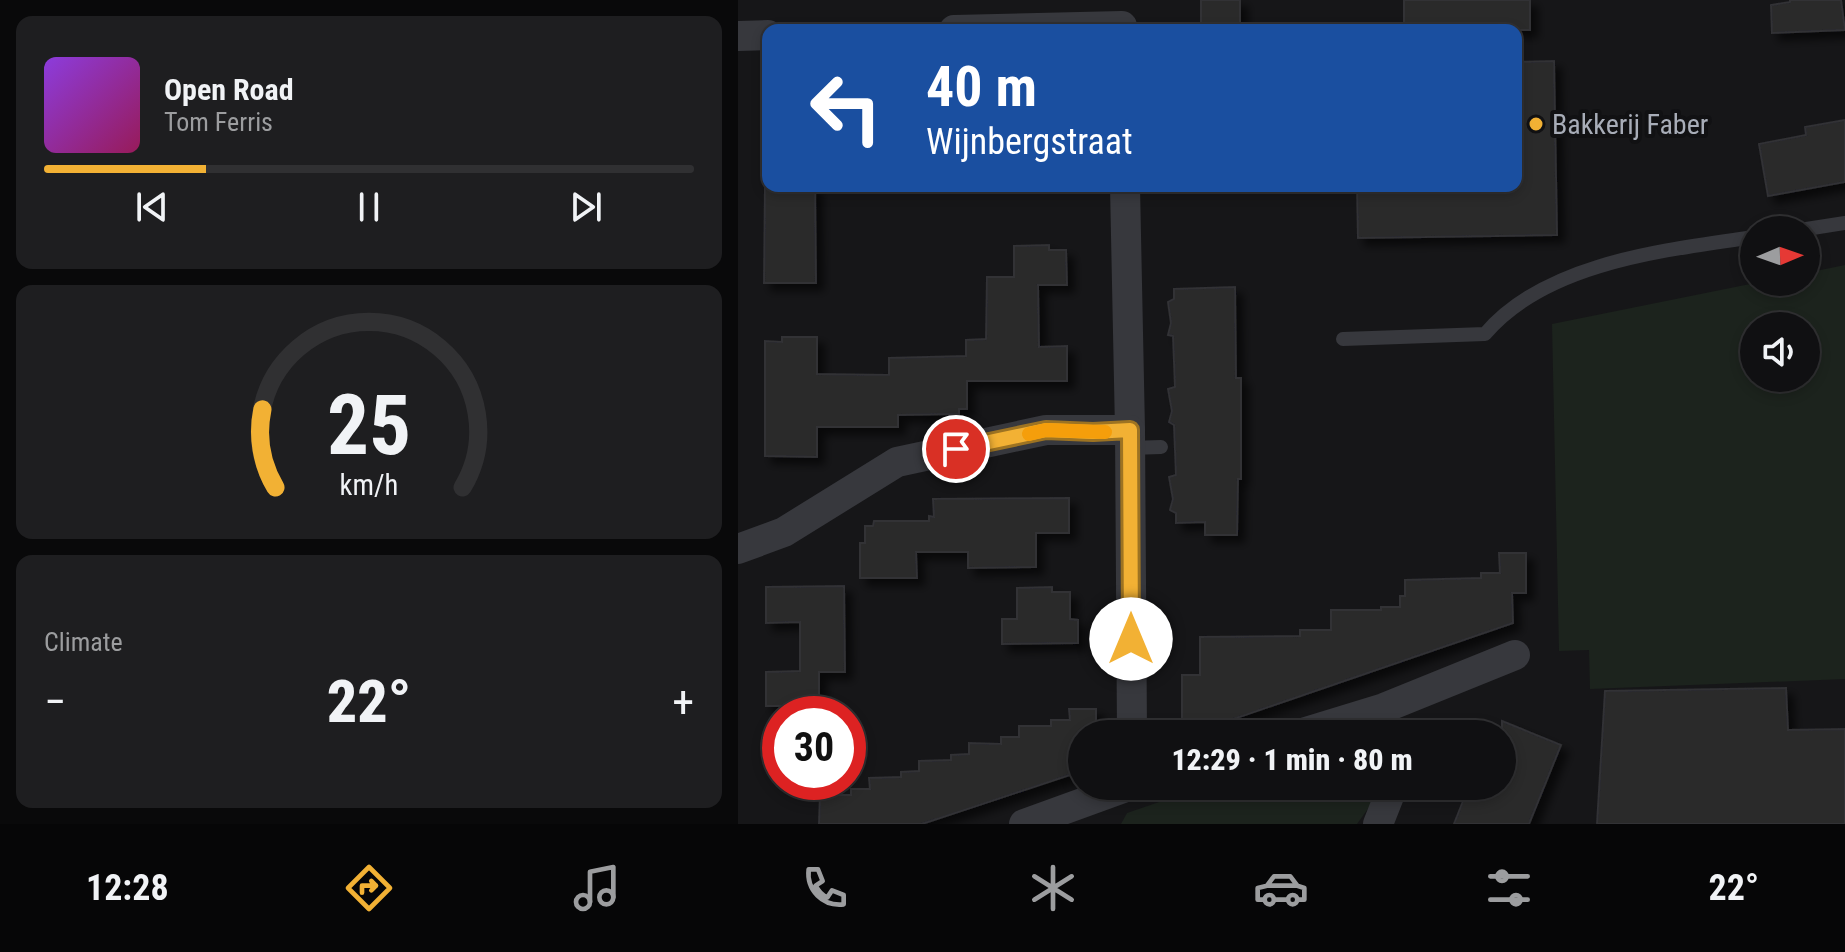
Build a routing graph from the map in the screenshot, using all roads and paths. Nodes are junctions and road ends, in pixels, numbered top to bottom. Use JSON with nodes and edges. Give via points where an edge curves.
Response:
{"nodes":[{"id":1,"x":1122,"y":19,"type":"edge"},
{"id":2,"x":1046,"y":24,"type":"edge"},
{"id":3,"x":762,"y":35,"type":"edge"},
{"id":4,"x":738,"y":36,"type":"edge"},
{"id":5,"x":1125,"y":192,"type":"edge"},
{"id":6,"x":1845,"y":223,"type":"edge"},
{"id":7,"x":1820,"y":227,"type":"edge"},
{"id":8,"x":1740,"y":239,"type":"edge"},
{"id":9,"x":1343,"y":339,"type":"dead end"},
{"id":10,"x":1130,"y":439,"type":"junction"},
{"id":11,"x":1161,"y":447,"type":"dead end"},
{"id":12,"x":738,"y":549,"type":"edge"},
{"id":13,"x":1515,"y":655,"type":"dead end"},
{"id":14,"x":1132,"y":720,"type":"edge"},
{"id":15,"x":1389,"y":720,"type":"edge"},
{"id":16,"x":1090,"y":800,"type":"edge"},
{"id":17,"x":1387,"y":800,"type":"edge"},
{"id":18,"x":1024,"y":824,"type":"edge"},
{"id":19,"x":1378,"y":824,"type":"edge"}],
"edges":[{"from":1,"to":2,"type":"street"},
{"from":3,"to":4,"type":"street"},
{"from":5,"to":10,"type":"street"},
{"from":6,"to":7,"type":"lane"},
{"from":8,"to":9,"type":"lane","via":[[1578,272],[1502,314],[1485,334]]},
{"from":10,"to":11,"type":"lane"},
{"from":10,"to":12,"type":"street","via":[[1046,430],[897,462],[784,532]]},
{"from":10,"to":14,"type":"street"},
{"from":13,"to":15,"type":"street"},
{"from":16,"to":18,"type":"street"},
{"from":17,"to":19,"type":"street"}]}
